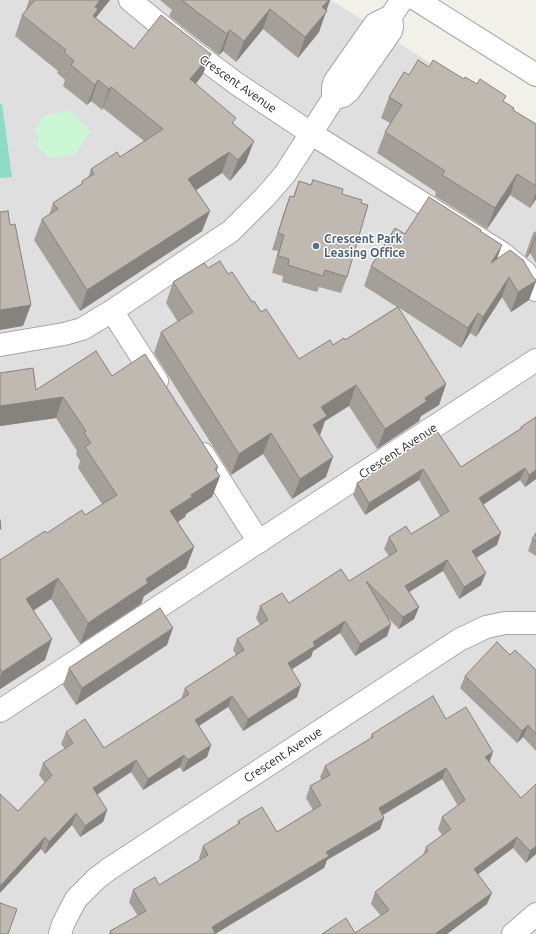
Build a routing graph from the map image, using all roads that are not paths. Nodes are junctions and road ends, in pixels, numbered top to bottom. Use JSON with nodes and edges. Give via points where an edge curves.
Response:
{"nodes":[{"id":1,"x":130,"y":0,"type":"edge"},
{"id":2,"x":417,"y":0,"type":"edge"},
{"id":3,"x":396,"y":8,"type":"edge"},
{"id":4,"x":536,"y":75,"type":"edge"},
{"id":5,"x":312,"y":134,"type":"junction"},
{"id":6,"x":536,"y":290,"type":"edge"},
{"id":7,"x":112,"y":311,"type":"junction"},
{"id":8,"x":0,"y":345,"type":"edge"},
{"id":9,"x":536,"y":360,"type":"edge"},
{"id":10,"x":167,"y":397,"type":"edge"},
{"id":11,"x":192,"y":436,"type":"edge"},
{"id":12,"x":259,"y":542,"type":"junction"},
{"id":13,"x":536,"y":623,"type":"edge"},
{"id":14,"x":0,"y":711,"type":"edge"},
{"id":15,"x":536,"y":914,"type":"edge"},
{"id":16,"x":60,"y":934,"type":"edge"},
{"id":17,"x":513,"y":934,"type":"edge"}],
"edges":[{"from":1,"to":5,"type":"street","name":"Crescent Avenue","via":[[209,64]]},
{"from":2,"to":4,"type":"street"},
{"from":3,"to":5,"type":"street","via":[[375,24],[335,81],[333,99]]},
{"from":5,"to":6,"type":"street","name":"Crescent Avenue","via":[[502,253],[525,272]]},
{"from":5,"to":7,"type":"street","via":[[280,180],[231,231]]},
{"from":7,"to":8,"type":"street","via":[[91,325],[73,332]]},
{"from":7,"to":10,"type":"street"},
{"from":9,"to":12,"type":"street","name":"Crescent Avenue"},
{"from":11,"to":12,"type":"street"},
{"from":12,"to":14,"type":"street","name":"Crescent Avenue"},
{"from":13,"to":16,"type":"street","name":"Crescent Avenue","via":[[505,623],[459,640],[162,834],[109,869],[84,890],[69,911]]},
{"from":15,"to":17,"type":"street"}]}
